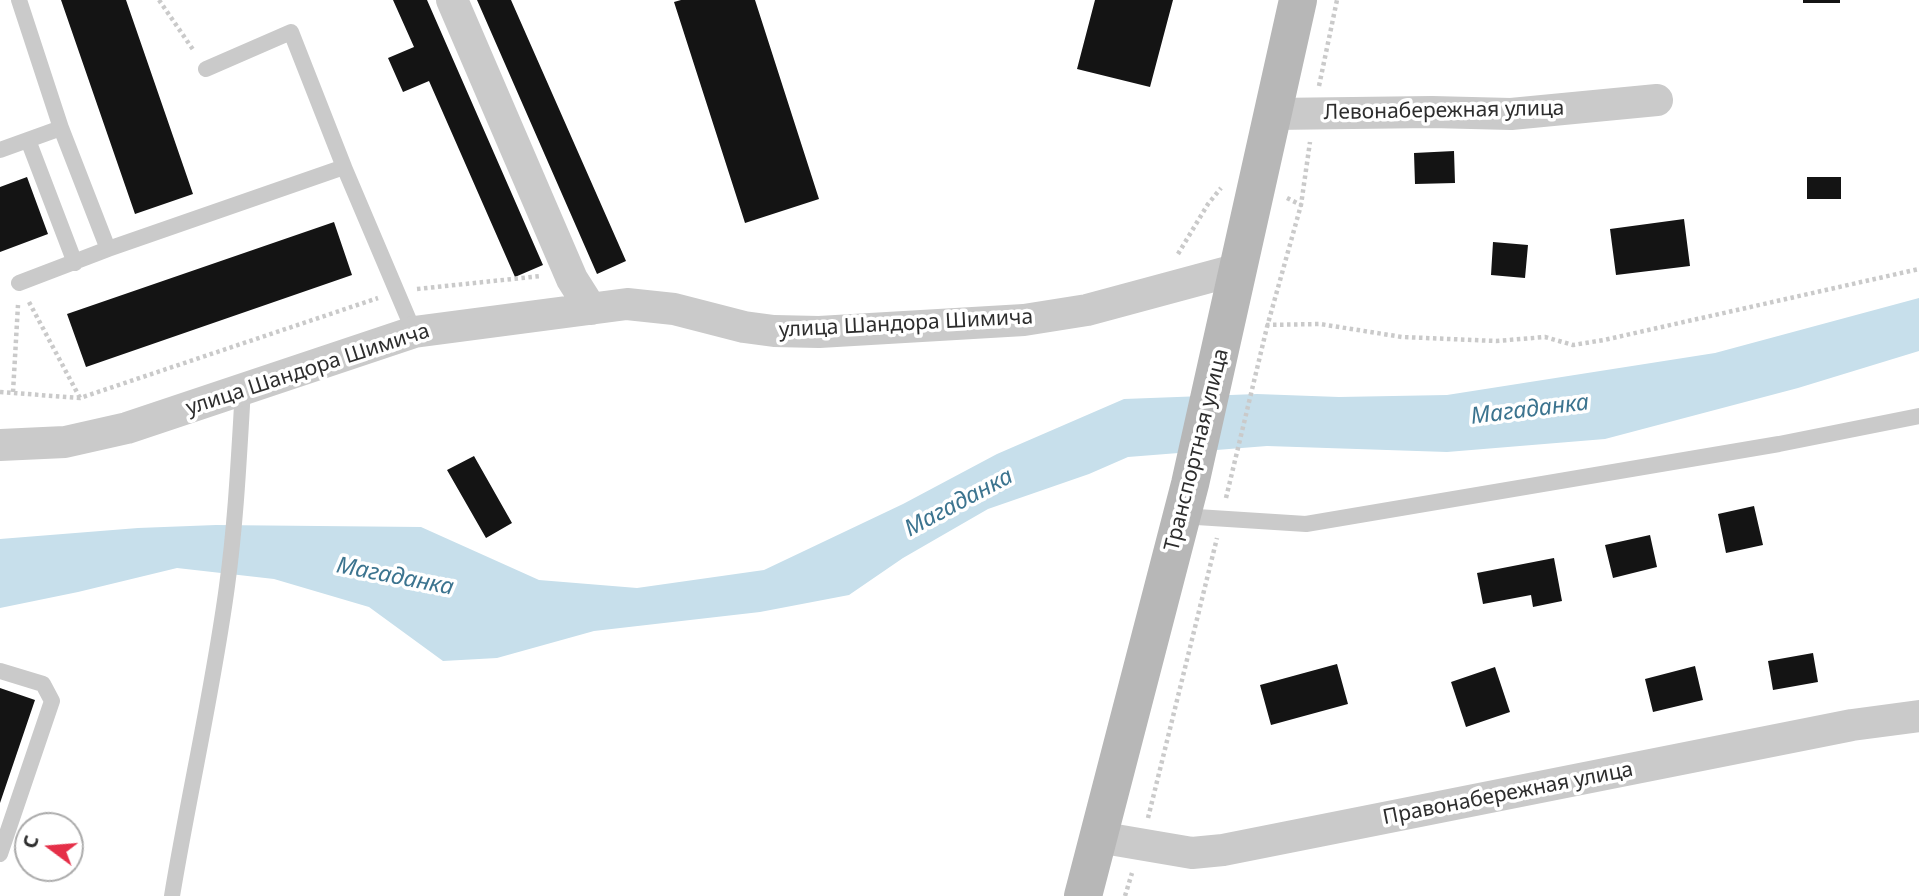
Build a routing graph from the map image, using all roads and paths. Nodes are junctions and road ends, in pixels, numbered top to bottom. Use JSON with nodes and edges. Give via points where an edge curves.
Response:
{"nodes":[{"id":1,"x":19,"y":0,"type":"edge"},
{"id":2,"x":159,"y":0,"type":"edge"},
{"id":3,"x":452,"y":0,"type":"edge"},
{"id":4,"x":1298,"y":0,"type":"edge"},
{"id":5,"x":206,"y":69,"type":"joint"},
{"id":6,"x":1657,"y":100,"type":"dead end"},
{"id":7,"x":1273,"y":114,"type":"junction"},
{"id":8,"x":61,"y":128,"type":"junction"},
{"id":9,"x":28,"y":140,"type":"junction"},
{"id":10,"x":0,"y":150,"type":"edge"},
{"id":11,"x":344,"y":167,"type":"junction"},
{"id":12,"x":1301,"y":205,"type":"dead end"},
{"id":13,"x":108,"y":249,"type":"junction"},
{"id":14,"x":75,"y":262,"type":"junction"},
{"id":15,"x":1239,"y":269,"type":"junction"},
{"id":16,"x":1919,"y":270,"type":"edge"},
{"id":17,"x":19,"y":283,"type":"junction"},
{"id":18,"x":591,"y":309,"type":"junction"},
{"id":19,"x":1268,"y":326,"type":"junction"},
{"id":20,"x":414,"y":332,"type":"junction"},
{"id":21,"x":1223,"y":344,"type":"junction"},
{"id":22,"x":243,"y":389,"type":"junction"},
{"id":23,"x":13,"y":393,"type":"dead end"},
{"id":24,"x":80,"y":398,"type":"dead end"},
{"id":25,"x":1919,"y":416,"type":"edge"},
{"id":26,"x":0,"y":444,"type":"edge"},
{"id":27,"x":1186,"y":500,"type":"junction"},
{"id":28,"x":1222,"y":518,"type":"junction"},
{"id":29,"x":0,"y":671,"type":"edge"},
{"id":30,"x":1919,"y":716,"type":"edge"},
{"id":31,"x":1098,"y":837,"type":"junction"},
{"id":32,"x":1141,"y":845,"type":"junction"},
{"id":33,"x":0,"y":855,"type":"edge"},
{"id":34,"x":172,"y":896,"type":"edge"},
{"id":35,"x":1083,"y":896,"type":"edge"},
{"id":36,"x":1125,"y":896,"type":"edge"}],
"edges":[{"from":1,"to":8,"type":"lane"},
{"from":2,"to":5,"type":"path"},
{"from":3,"to":18,"type":"street","via":[[572,279]]},
{"from":4,"to":7,"type":"main road","name":"Транспортная улица"},
{"from":5,"to":11,"type":"lane","via":[[291,32]]},
{"from":6,"to":7,"type":"street","name":"Левонабережная улица","via":[[1511,114]]},
{"from":7,"to":15,"type":"main road","name":"Транспортная улица"},
{"from":8,"to":9,"type":"lane"},
{"from":8,"to":13,"type":"lane"},
{"from":9,"to":10,"type":"lane"},
{"from":9,"to":14,"type":"lane"},
{"from":11,"to":13,"type":"lane"},
{"from":11,"to":20,"type":"lane"},
{"from":12,"to":19,"type":"path"},
{"from":13,"to":14,"type":"lane"},
{"from":14,"to":17,"type":"lane"},
{"from":15,"to":18,"type":"street","name":"улица Шандора Шимича","via":[[1087,310],[1010,321],[819,332],[744,327],[651,305]]},
{"from":15,"to":21,"type":"main road","name":"Транспортная улица"},
{"from":16,"to":19,"type":"path","via":[[1573,345],[1545,337],[1496,341],[1402,337],[1320,324]]},
{"from":17,"to":23,"type":"path"},
{"from":17,"to":24,"type":"path"},
{"from":18,"to":20,"type":"street","name":"улица Шандора Шимича"},
{"from":19,"to":21,"type":"path"},
{"from":19,"to":28,"type":"path"},
{"from":20,"to":22,"type":"street","name":"улица Шандора Шимича"},
{"from":21,"to":27,"type":"main road","name":"Транспортная улица"},
{"from":22,"to":26,"type":"street","name":"улица Шандора Шимича","via":[[92,437]]},
{"from":22,"to":34,"type":"lane","via":[[227,584]]},
{"from":25,"to":28,"type":"lane","via":[[1306,524]]},
{"from":27,"to":28,"type":"lane"},
{"from":27,"to":31,"type":"main road","name":"Транспортная улица"},
{"from":28,"to":32,"type":"path"},
{"from":29,"to":33,"type":"lane","via":[[43,684],[52,702]]},
{"from":30,"to":32,"type":"street","name":"Правонабережная улица","via":[[1852,725],[1223,850],[1192,853]]},
{"from":31,"to":32,"type":"street","name":"Правонабережная улица"},
{"from":31,"to":35,"type":"main road","name":"Транспортная улица"},
{"from":32,"to":36,"type":"path"}]}
